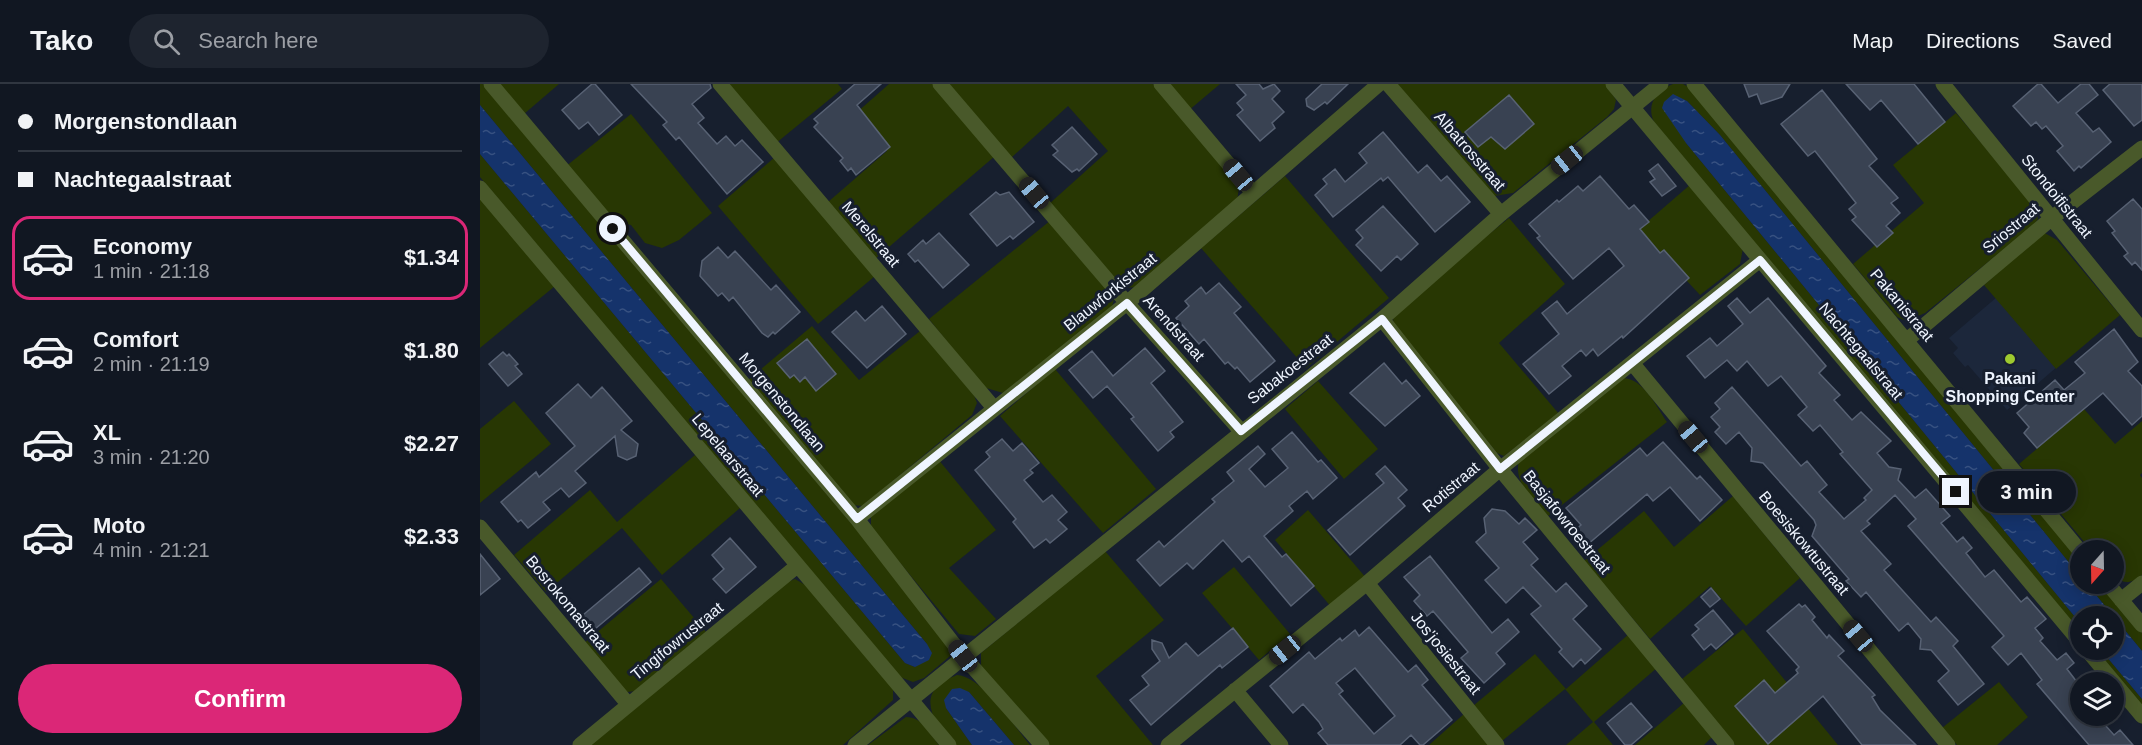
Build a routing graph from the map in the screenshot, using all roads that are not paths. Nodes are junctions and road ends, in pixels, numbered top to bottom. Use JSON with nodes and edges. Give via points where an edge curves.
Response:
{"nodes":[{"id":1,"x":491,"y":84,"type":"edge"},
{"id":2,"x":720,"y":84,"type":"edge"},
{"id":3,"x":940,"y":84,"type":"edge"},
{"id":4,"x":1161,"y":84,"type":"edge"},
{"id":5,"x":1379,"y":84,"type":"edge"},
{"id":6,"x":1388,"y":84,"type":"edge"},
{"id":7,"x":1614,"y":84,"type":"edge"},
{"id":8,"x":1661,"y":84,"type":"edge"},
{"id":9,"x":1694,"y":84,"type":"edge"},
{"id":10,"x":1943,"y":84,"type":"edge"},
{"id":11,"x":1633,"y":107,"type":"junction"},
{"id":12,"x":2142,"y":148,"type":"edge"},
{"id":13,"x":480,"y":188,"type":"edge"},
{"id":14,"x":1253,"y":193,"type":"junction"},
{"id":15,"x":1501,"y":214,"type":"junction"},
{"id":16,"x":2052,"y":218,"type":"junction"},
{"id":17,"x":1760,"y":260,"type":"junction"},
{"id":18,"x":1127,"y":303,"type":"junction"},
{"id":19,"x":1382,"y":319,"type":"junction"},
{"id":20,"x":2142,"y":330,"type":"edge"},
{"id":21,"x":1907,"y":340,"type":"junction"},
{"id":22,"x":1633,"y":364,"type":"junction"},
{"id":23,"x":994,"y":408,"type":"junction"},
{"id":24,"x":1241,"y":431,"type":"junction"},
{"id":25,"x":1500,"y":469,"type":"junction"},
{"id":26,"x":857,"y":519,"type":"junction"},
{"id":27,"x":480,"y":527,"type":"edge"},
{"id":28,"x":2071,"y":540,"type":"edge"},
{"id":29,"x":797,"y":566,"type":"junction"},
{"id":30,"x":1366,"y":583,"type":"junction"},
{"id":31,"x":2142,"y":583,"type":"edge"},
{"id":32,"x":2116,"y":594,"type":"edge"},
{"id":33,"x":2121,"y":600,"type":"junction"},
{"id":34,"x":2142,"y":625,"type":"edge"},
{"id":35,"x":2070,"y":630,"type":"edge"},
{"id":36,"x":963,"y":656,"type":"junction"},
{"id":37,"x":2095,"y":660,"type":"edge"},
{"id":38,"x":1235,"y":690,"type":"junction"},
{"id":39,"x":910,"y":699,"type":"junction"},
{"id":40,"x":628,"y":704,"type":"junction"},
{"id":41,"x":2142,"y":716,"type":"edge"},
{"id":42,"x":580,"y":745,"type":"edge"},
{"id":43,"x":855,"y":745,"type":"edge"},
{"id":44,"x":949,"y":745,"type":"edge"},
{"id":45,"x":1042,"y":745,"type":"edge"},
{"id":46,"x":1168,"y":745,"type":"edge"},
{"id":47,"x":1281,"y":745,"type":"edge"},
{"id":48,"x":1497,"y":745,"type":"edge"},
{"id":49,"x":1727,"y":745,"type":"edge"},
{"id":50,"x":1948,"y":745,"type":"edge"}],
"edges":[{"from":1,"to":26,"type":"street","name":"Morgenstondlaan"},
{"from":2,"to":23,"type":"street","name":"Merelstraat"},
{"from":3,"to":18,"type":"street","name":"Arendstraat"},
{"from":4,"to":14,"type":"street"},
{"from":5,"to":14,"type":"street","name":"Blauwforkistraat"},
{"from":6,"to":15,"type":"street","name":"Albatrosstraat"},
{"from":7,"to":11,"type":"street","name":"Nachtegaalstraat"},
{"from":8,"to":11,"type":"street","name":"Sabakoestraat"},
{"from":9,"to":21,"type":"street","name":"Pakanistraat"},
{"from":10,"to":16,"type":"street","name":"Stondoifistraat"},
{"from":11,"to":15,"type":"street","name":"Sabakoestraat"},
{"from":11,"to":17,"type":"street","name":"Nachtegaalstraat"},
{"from":12,"to":16,"type":"street","name":"Sriostraat"},
{"from":13,"to":29,"type":"street","name":"Lepelaarstraat"},
{"from":14,"to":18,"type":"street","name":"Blauwforkistraat"},
{"from":15,"to":19,"type":"street","name":"Sabakoestraat"},
{"from":16,"to":20,"type":"street","name":"Stondoifistraat"},
{"from":16,"to":21,"type":"street","name":"Sriostraat"},
{"from":17,"to":22,"type":"street","name":"Rotistraat"},
{"from":17,"to":35,"type":"street","name":"Nachtegaalstraat"},
{"from":18,"to":23,"type":"street","name":"Blauwforkistraat"},
{"from":18,"to":24,"type":"street","name":"Arendstraat"},
{"from":19,"to":24,"type":"street","name":"Sabakoestraat"},
{"from":19,"to":25,"type":"street","name":"Basjafowroestraat"},
{"from":21,"to":28,"type":"street","name":"Pakanistraat"},
{"from":22,"to":25,"type":"street","name":"Rotistraat"},
{"from":22,"to":50,"type":"street","name":"Boesiskowtustraat"},
{"from":23,"to":26,"type":"street","name":"Blauwforkistraat"},
{"from":24,"to":36,"type":"street","name":"Sabakoestraat","via":[[1131,524]]},
{"from":25,"to":30,"type":"street","name":"Rotistraat"},
{"from":25,"to":49,"type":"street","name":"Basjafowroestraat"},
{"from":26,"to":36,"type":"street","name":"Morgenstondlaan"},
{"from":27,"to":40,"type":"street","name":"Bosrokomastraat"},
{"from":29,"to":39,"type":"street","name":"Lepelaarstraat"},
{"from":29,"to":40,"type":"street","name":"Tingifowrustraat"},
{"from":30,"to":38,"type":"street","name":"Rotistraat"},
{"from":30,"to":48,"type":"street","name":"Jos'josiestraat"},
{"from":31,"to":33,"type":"street"},
{"from":32,"to":33,"type":"street"},
{"from":33,"to":34,"type":"street"},
{"from":36,"to":39,"type":"street","name":"Sabakoestraat"},
{"from":36,"to":45,"type":"street","name":"Morgenstondlaan"},
{"from":37,"to":41,"type":"street"},
{"from":38,"to":46,"type":"street","name":"Rotistraat"},
{"from":38,"to":47,"type":"street"},
{"from":39,"to":43,"type":"street","name":"Sabakoestraat"},
{"from":39,"to":44,"type":"street","name":"Lepelaarstraat"},
{"from":40,"to":42,"type":"street","name":"Tingifowrustraat"}]}
